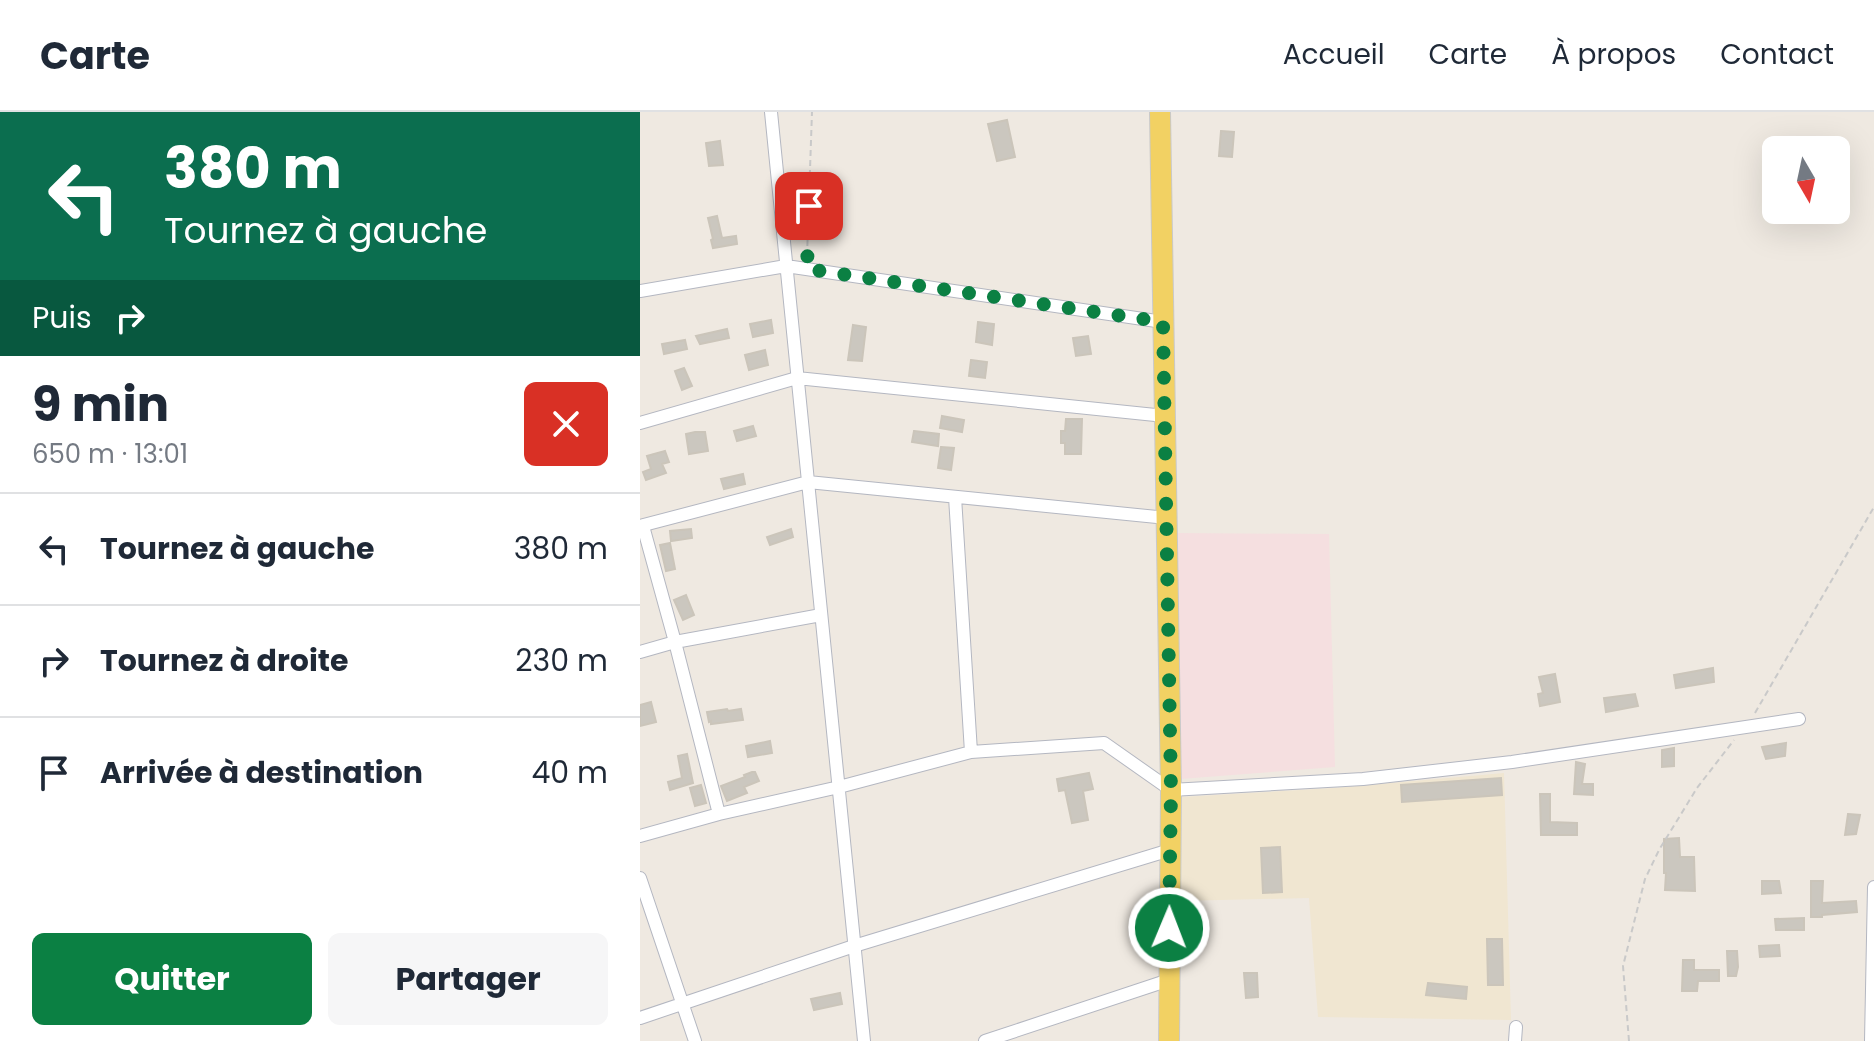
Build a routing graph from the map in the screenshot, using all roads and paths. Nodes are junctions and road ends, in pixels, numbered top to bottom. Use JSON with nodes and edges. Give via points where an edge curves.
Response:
{"nodes":[{"id":1,"x":771,"y":112,"type":"edge"},
{"id":2,"x":812,"y":112,"type":"edge"},
{"id":3,"x":1160,"y":112,"type":"edge"},
{"id":4,"x":786,"y":266,"type":"junction"},
{"id":5,"x":807,"y":269,"type":"junction"},
{"id":6,"x":640,"y":291,"type":"edge"},
{"id":7,"x":1163,"y":322,"type":"junction"},
{"id":8,"x":797,"y":378,"type":"junction"},
{"id":9,"x":1165,"y":416,"type":"junction"},
{"id":10,"x":640,"y":423,"type":"edge"},
{"id":11,"x":808,"y":482,"type":"junction"},
{"id":12,"x":955,"y":497,"type":"junction"},
{"id":13,"x":1874,"y":507,"type":"edge"},
{"id":14,"x":1167,"y":518,"type":"junction"},
{"id":15,"x":641,"y":526,"type":"edge"},
{"id":16,"x":821,"y":615,"type":"junction"},
{"id":17,"x":675,"y":642,"type":"junction"},
{"id":18,"x":640,"y":652,"type":"edge"},
{"id":19,"x":1799,"y":719,"type":"dead end"},
{"id":20,"x":1747,"y":727,"type":"junction"},
{"id":21,"x":971,"y":752,"type":"junction"},
{"id":22,"x":839,"y":787,"type":"junction"},
{"id":23,"x":1171,"y":790,"type":"junction"},
{"id":24,"x":719,"y":814,"type":"junction"},
{"id":25,"x":640,"y":836,"type":"edge"},
{"id":26,"x":1170,"y":850,"type":"junction"},
{"id":27,"x":640,"y":878,"type":"edge"},
{"id":28,"x":1874,"y":887,"type":"edge"},
{"id":29,"x":854,"y":946,"type":"junction"},
{"id":30,"x":1169,"y":980,"type":"junction"},
{"id":31,"x":682,"y":1004,"type":"junction"},
{"id":32,"x":640,"y":1018,"type":"edge"},
{"id":33,"x":695,"y":1041,"type":"edge"},
{"id":34,"x":864,"y":1041,"type":"edge"},
{"id":35,"x":985,"y":1041,"type":"edge"},
{"id":36,"x":1169,"y":1041,"type":"edge"},
{"id":37,"x":1629,"y":1041,"type":"edge"},
{"id":38,"x":1871,"y":1041,"type":"edge"}],
"edges":[{"from":1,"to":4,"type":"street"},
{"from":2,"to":5,"type":"path"},
{"from":3,"to":7,"type":"main road"},
{"from":4,"to":5,"type":"street"},
{"from":4,"to":6,"type":"street"},
{"from":4,"to":8,"type":"street"},
{"from":5,"to":7,"type":"street"},
{"from":7,"to":9,"type":"main road"},
{"from":8,"to":9,"type":"street"},
{"from":8,"to":10,"type":"street"},
{"from":8,"to":11,"type":"street"},
{"from":9,"to":14,"type":"main road"},
{"from":11,"to":12,"type":"street"},
{"from":11,"to":15,"type":"street"},
{"from":11,"to":16,"type":"street"},
{"from":12,"to":14,"type":"street"},
{"from":12,"to":21,"type":"street"},
{"from":13,"to":20,"type":"path"},
{"from":14,"to":23,"type":"main road"},
{"from":15,"to":17,"type":"street"},
{"from":16,"to":17,"type":"street"},
{"from":16,"to":22,"type":"street"},
{"from":17,"to":18,"type":"street"},
{"from":17,"to":24,"type":"street"},
{"from":19,"to":20,"type":"street"},
{"from":20,"to":23,"type":"street","via":[[1363,779]]},
{"from":20,"to":37,"type":"path","via":[[1697,788],[1645,879],[1623,966]]},
{"from":21,"to":22,"type":"street"},
{"from":21,"to":23,"type":"street","via":[[1104,743]]},
{"from":22,"to":24,"type":"street"},
{"from":22,"to":29,"type":"street"},
{"from":23,"to":26,"type":"main road"},
{"from":24,"to":25,"type":"street"},
{"from":26,"to":29,"type":"street"},
{"from":26,"to":30,"type":"main road"},
{"from":27,"to":31,"type":"street"},
{"from":28,"to":38,"type":"street"},
{"from":29,"to":31,"type":"street"},
{"from":29,"to":34,"type":"street"},
{"from":30,"to":35,"type":"street"},
{"from":30,"to":36,"type":"main road"},
{"from":31,"to":32,"type":"street"},
{"from":31,"to":33,"type":"street"}]}
